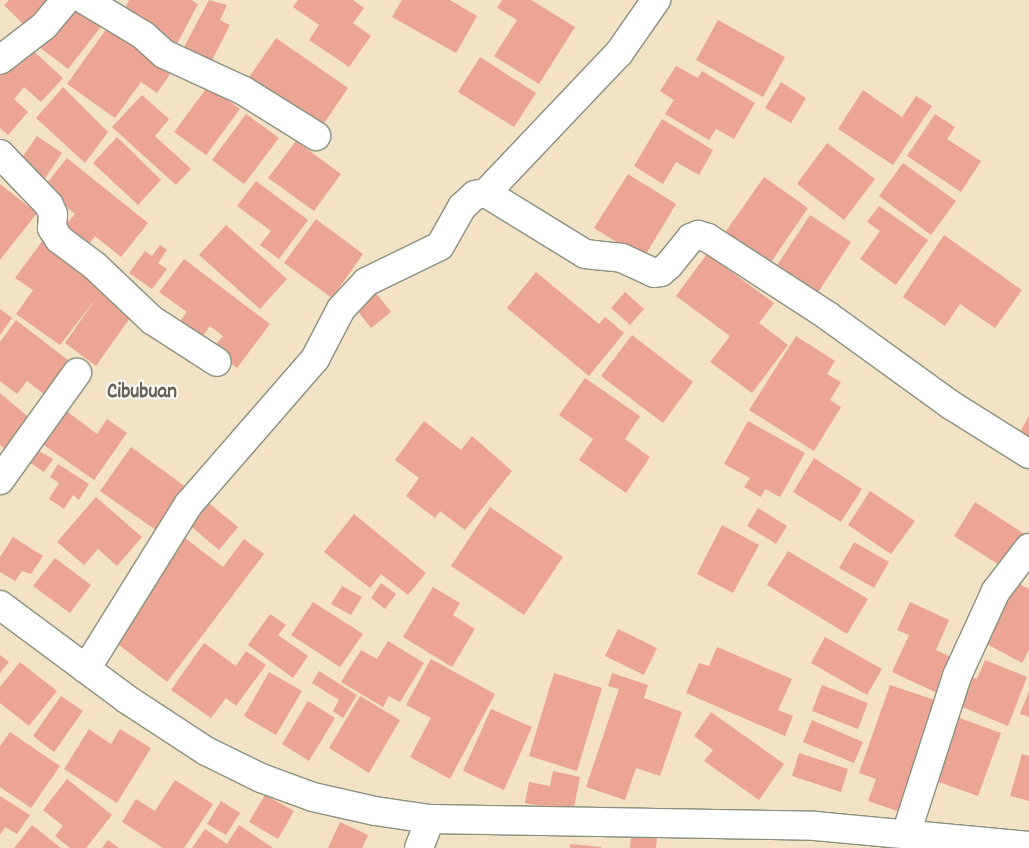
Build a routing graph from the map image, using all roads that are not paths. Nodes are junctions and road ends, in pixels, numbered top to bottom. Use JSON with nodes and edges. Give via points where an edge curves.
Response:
{"nodes":[{"id":1,"x":66,"y":0,"type":"edge"},
{"id":2,"x":85,"y":0,"type":"edge"},
{"id":3,"x":656,"y":0,"type":"edge"},
{"id":4,"x":0,"y":60,"type":"edge"},
{"id":5,"x":316,"y":136,"type":"dead end"},
{"id":6,"x":0,"y":154,"type":"edge"},
{"id":7,"x":486,"y":192,"type":"junction"},
{"id":8,"x":217,"y":362,"type":"dead end"},
{"id":9,"x":77,"y":373,"type":"dead end"},
{"id":10,"x":1029,"y":454,"type":"edge"},
{"id":11,"x":0,"y":480,"type":"edge"},
{"id":12,"x":1029,"y":548,"type":"edge"},
{"id":13,"x":0,"y":605,"type":"edge"},
{"id":14,"x":86,"y":669,"type":"junction"},
{"id":15,"x":430,"y":819,"type":"junction"},
{"id":16,"x":906,"y":834,"type":"junction"},
{"id":17,"x":1029,"y":846,"type":"edge"},
{"id":18,"x":418,"y":848,"type":"edge"}],
"edges":[{"from":1,"to":4,"type":"street","via":[[44,26]]},
{"from":2,"to":5,"type":"street","via":[[143,35],[164,54],[244,91]]},
{"from":3,"to":7,"type":"street","via":[[619,52]]},
{"from":6,"to":8,"type":"street","via":[[49,205],[53,214],[52,228],[59,239],[95,266],[152,320]]},
{"from":7,"to":10,"type":"street","via":[[585,254],[622,258],[654,273],[669,265],[691,238],[698,235],[708,238],[828,316],[951,405]]},
{"from":7,"to":14,"type":"street","via":[[475,195],[462,207],[440,246],[366,282],[341,309],[315,358],[188,506]]},
{"from":9,"to":11,"type":"street"},
{"from":12,"to":16,"type":"street","via":[[996,590],[957,676]]},
{"from":13,"to":14,"type":"street"},
{"from":14,"to":15,"type":"street","via":[[206,751],[261,778],[312,797]]},
{"from":15,"to":16,"type":"street","via":[[815,826]]},
{"from":15,"to":18,"type":"street"},
{"from":16,"to":17,"type":"street"}]}
